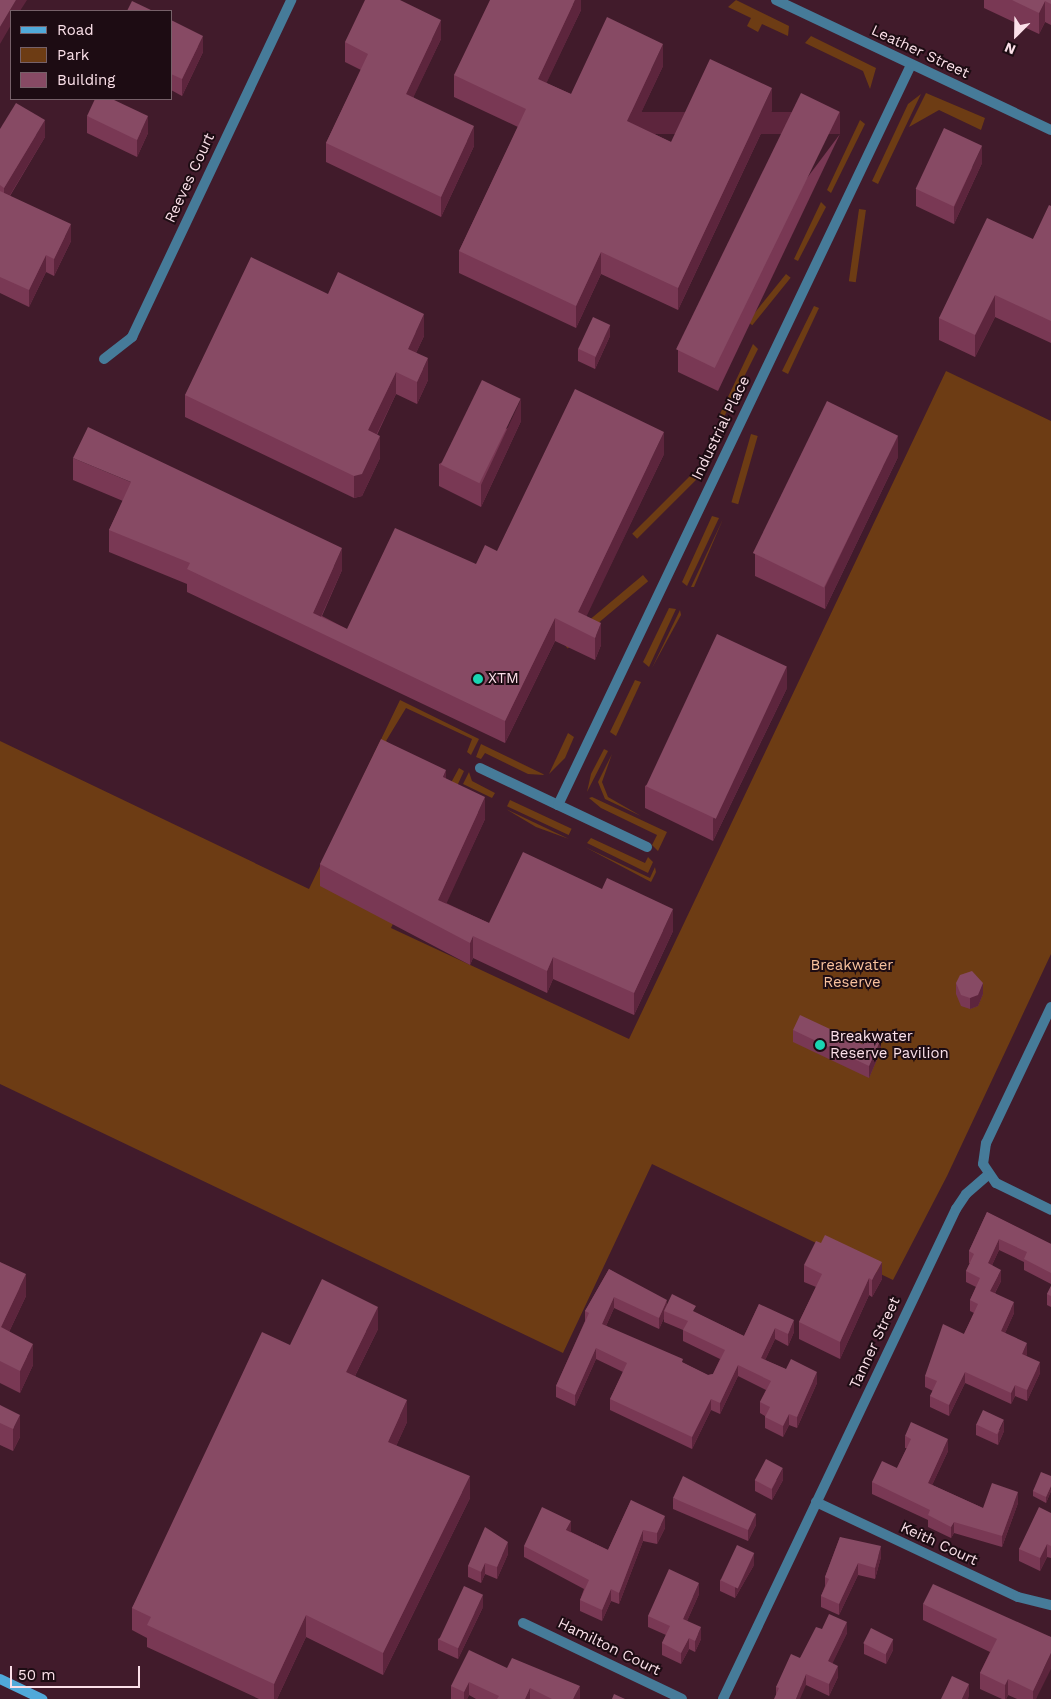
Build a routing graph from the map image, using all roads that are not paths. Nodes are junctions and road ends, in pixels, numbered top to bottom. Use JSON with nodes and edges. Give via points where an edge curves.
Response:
{"nodes":[{"id":1,"x":291,"y":0,"type":"edge"},
{"id":2,"x":776,"y":0,"type":"edge"},
{"id":3,"x":911,"y":65,"type":"junction"},
{"id":4,"x":1051,"y":130,"type":"edge"},
{"id":5,"x":104,"y":359,"type":"dead end"},
{"id":6,"x":480,"y":768,"type":"dead end"},
{"id":7,"x":558,"y":805,"type":"junction"},
{"id":8,"x":647,"y":847,"type":"dead end"},
{"id":9,"x":1051,"y":1007,"type":"edge"},
{"id":10,"x":988,"y":1175,"type":"junction"},
{"id":11,"x":1051,"y":1210,"type":"edge"},
{"id":12,"x":816,"y":1502,"type":"junction"},
{"id":13,"x":1051,"y":1605,"type":"edge"},
{"id":14,"x":523,"y":1623,"type":"dead end"},
{"id":15,"x":0,"y":1679,"type":"edge"},
{"id":16,"x":42,"y":1699,"type":"edge"},
{"id":17,"x":682,"y":1699,"type":"edge"},
{"id":18,"x":723,"y":1699,"type":"edge"}],
"edges":[{"from":1,"to":5,"type":"street","name":"Reeves Court","via":[[132,336]]},
{"from":2,"to":3,"type":"street","name":"Leather Street"},
{"from":3,"to":4,"type":"street","name":"Leather Street"},
{"from":3,"to":7,"type":"street","name":"Industrial Place"},
{"from":6,"to":7,"type":"street"},
{"from":7,"to":8,"type":"street"},
{"from":9,"to":10,"type":"street","via":[[986,1143],[982,1164]]},
{"from":10,"to":11,"type":"street"},
{"from":10,"to":12,"type":"street","name":"Tanner Street","via":[[956,1209]]},
{"from":12,"to":13,"type":"street","name":"Keith Court","via":[[1018,1597]]},
{"from":12,"to":18,"type":"street","name":"Tanner Street"},
{"from":14,"to":17,"type":"street","name":"Hamilton Court"},
{"from":15,"to":16,"type":"main road"}]}
